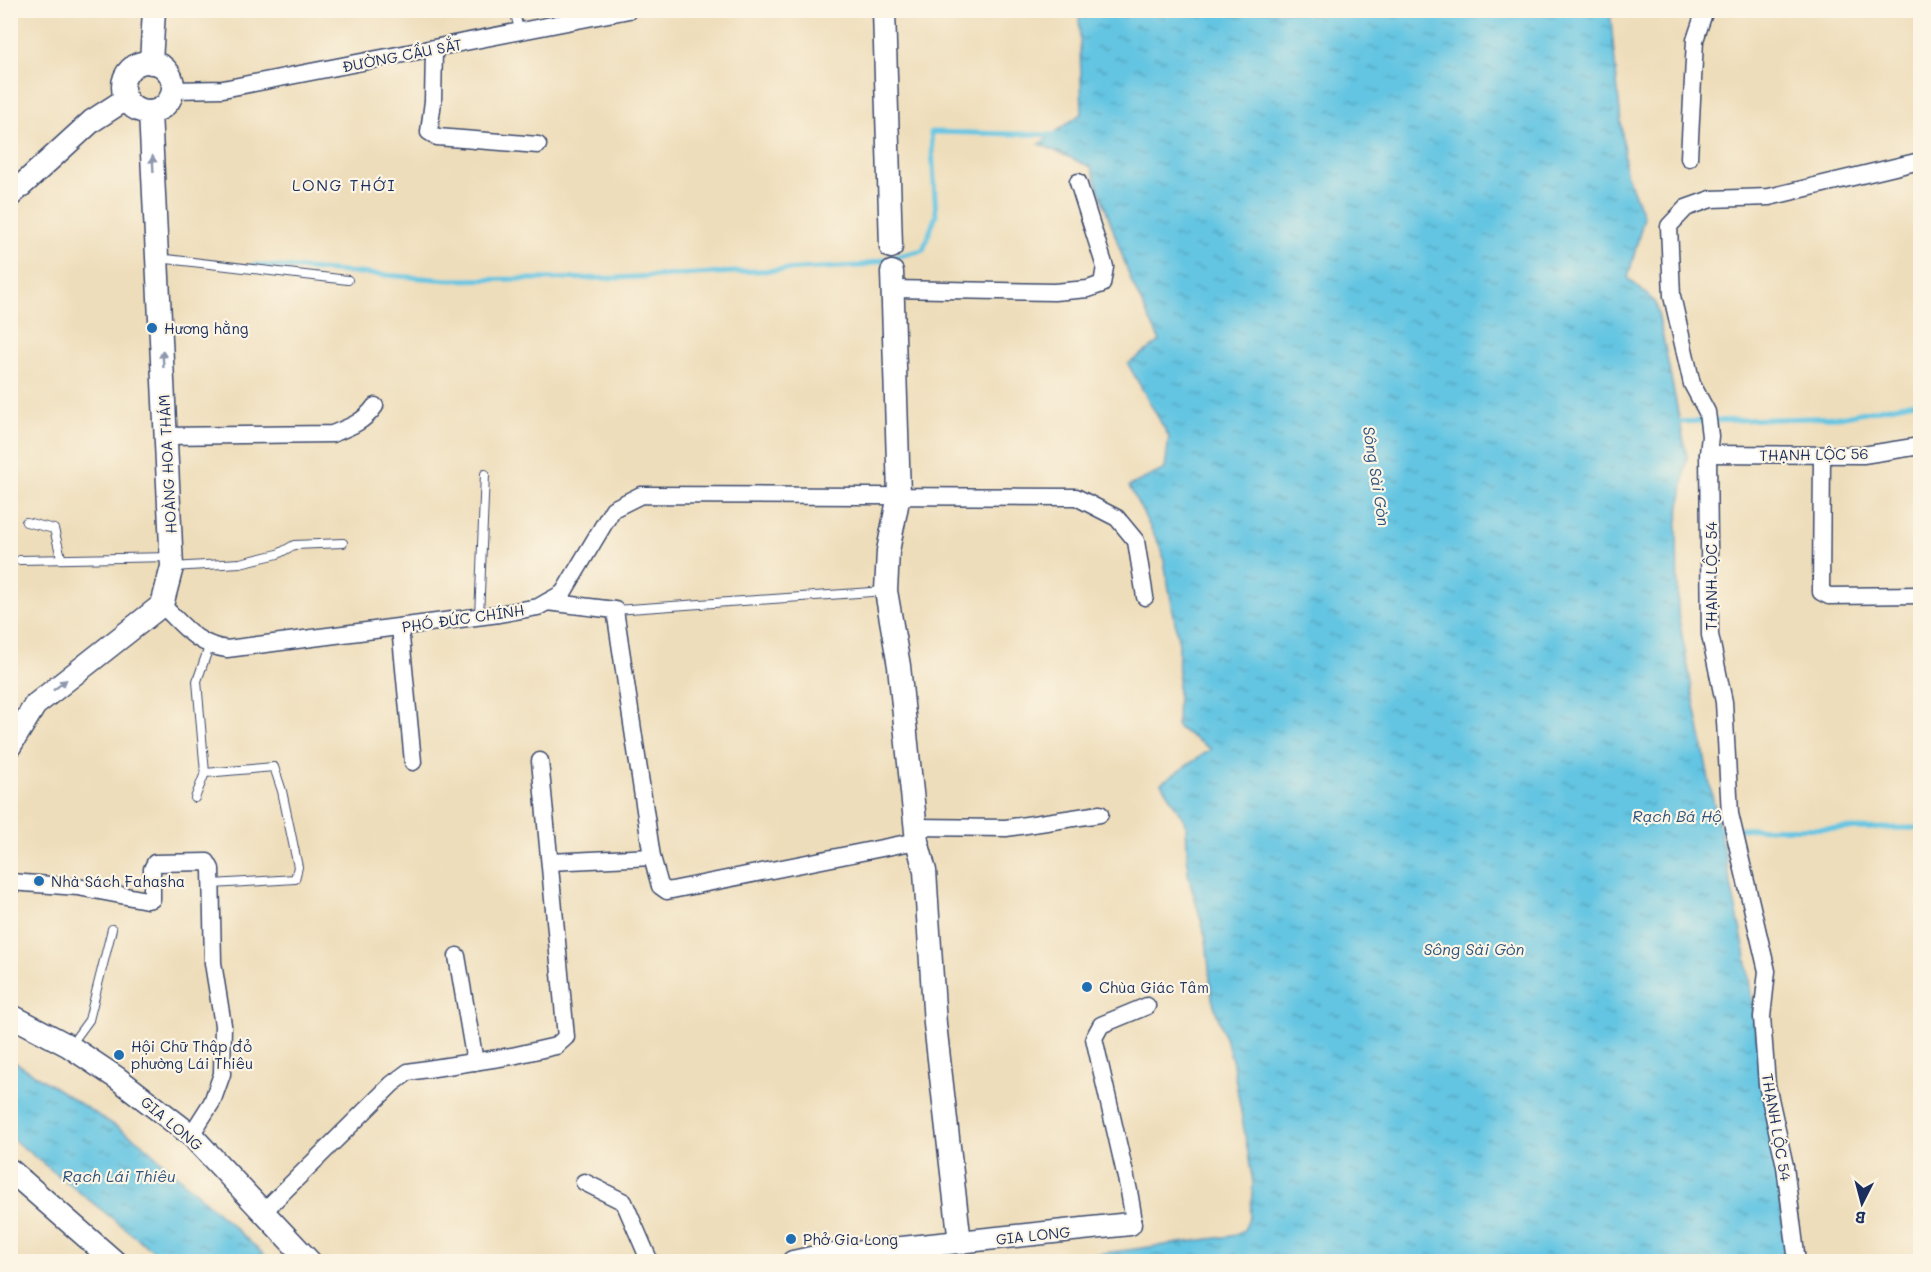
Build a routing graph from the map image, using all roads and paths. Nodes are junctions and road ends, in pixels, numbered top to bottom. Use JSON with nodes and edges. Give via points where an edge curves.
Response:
{"nodes":[{"id":1,"x":154,"y":10,"type":"edge"},
{"id":2,"x":514,"y":10,"type":"edge"},
{"id":3,"x":629,"y":10,"type":"edge"},
{"id":4,"x":884,"y":10,"type":"edge"},
{"id":5,"x":1705,"y":10,"type":"edge"},
{"id":6,"x":520,"y":33,"type":"junction"},
{"id":7,"x":434,"y":49,"type":"junction"},
{"id":8,"x":151,"y":63,"type":"junction"},
{"id":9,"x":173,"y":90,"type":"junction"},
{"id":10,"x":126,"y":99,"type":"junction"},
{"id":11,"x":150,"y":112,"type":"junction"},
{"id":12,"x":538,"y":145,"type":"dead end"},
{"id":13,"x":1689,"y":158,"type":"dead end"},
{"id":14,"x":1920,"y":161,"type":"edge"},
{"id":15,"x":1078,"y":182,"type":"dead end"},
{"id":16,"x":10,"y":196,"type":"edge"},
{"id":17,"x":891,"y":247,"type":"joint"},
{"id":18,"x":158,"y":258,"type":"junction"},
{"id":19,"x":348,"y":280,"type":"dead end"},
{"id":20,"x":892,"y":280,"type":"junction"},
{"id":21,"x":375,"y":406,"type":"dead end"},
{"id":22,"x":166,"y":436,"type":"junction"},
{"id":23,"x":1920,"y":446,"type":"edge"},
{"id":24,"x":1708,"y":454,"type":"junction"},
{"id":25,"x":1822,"y":455,"type":"junction"},
{"id":26,"x":485,"y":474,"type":"dead end"},
{"id":27,"x":899,"y":495,"type":"junction"},
{"id":28,"x":26,"y":522,"type":"dead end"},
{"id":29,"x":344,"y":543,"type":"dead end"},
{"id":30,"x":61,"y":557,"type":"junction"},
{"id":31,"x":20,"y":560,"type":"dead end"},
{"id":32,"x":172,"y":562,"type":"junction"},
{"id":33,"x":886,"y":591,"type":"junction"},
{"id":34,"x":1920,"y":596,"type":"edge"},
{"id":35,"x":1145,"y":597,"type":"dead end"},
{"id":36,"x":547,"y":602,"type":"junction"},
{"id":37,"x":162,"y":605,"type":"junction"},
{"id":38,"x":615,"y":610,"type":"junction"},
{"id":39,"x":479,"y":616,"type":"junction"},
{"id":40,"x":400,"y":627,"type":"junction"},
{"id":41,"x":209,"y":647,"type":"junction"},
{"id":42,"x":10,"y":746,"type":"edge"},
{"id":43,"x":540,"y":761,"type":"dead end"},
{"id":44,"x":413,"y":762,"type":"dead end"},
{"id":45,"x":205,"y":773,"type":"junction"},
{"id":46,"x":195,"y":798,"type":"dead end"},
{"id":47,"x":1100,"y":814,"type":"dead end"},
{"id":48,"x":916,"y":834,"type":"junction"},
{"id":49,"x":652,"y":857,"type":"junction"},
{"id":50,"x":550,"y":862,"type":"junction"},
{"id":51,"x":10,"y":882,"type":"edge"},
{"id":52,"x":212,"y":884,"type":"junction"},
{"id":53,"x":112,"y":929,"type":"dead end"},
{"id":54,"x":457,"y":956,"type":"dead end"},
{"id":55,"x":1147,"y":1006,"type":"dead end"},
{"id":56,"x":10,"y":1015,"type":"edge"},
{"id":57,"x":69,"y":1046,"type":"junction"},
{"id":58,"x":475,"y":1062,"type":"junction"},
{"id":59,"x":191,"y":1135,"type":"junction"},
{"id":60,"x":10,"y":1170,"type":"edge"},
{"id":61,"x":584,"y":1182,"type":"dead end"},
{"id":62,"x":263,"y":1212,"type":"junction"},
{"id":63,"x":1130,"y":1224,"type":"joint"},
{"id":64,"x":960,"y":1244,"type":"junction"},
{"id":65,"x":115,"y":1262,"type":"edge"},
{"id":66,"x":310,"y":1262,"type":"edge"},
{"id":67,"x":650,"y":1262,"type":"edge"},
{"id":68,"x":793,"y":1262,"type":"edge"},
{"id":69,"x":1797,"y":1262,"type":"edge"}],
"edges":[{"from":1,"to":8,"type":"street"},
{"from":2,"to":6,"type":"lane"},
{"from":3,"to":6,"type":"street","name":"ĐƯỜNG CẦU SẮT"},
{"from":4,"to":17,"type":"street"},
{"from":5,"to":13,"type":"street","via":[[1695,40]]},
{"from":6,"to":7,"type":"street","name":"ĐƯỜNG CẦU SẮT"},
{"from":7,"to":9,"type":"street","name":"ĐƯỜNG CẦU SẮT","via":[[223,89]]},
{"from":7,"to":12,"type":"street","via":[[429,132],[436,137]]},
{"from":8,"to":9,"type":"street","via":[[170,75]]},
{"from":8,"to":10,"type":"street","via":[[130,70],[124,84]]},
{"from":9,"to":11,"type":"street","via":[[166,105]]},
{"from":10,"to":11,"type":"street","via":[[136,109]]},
{"from":10,"to":16,"type":"street","via":[[92,121]]},
{"from":18,"to":11,"type":"street","name":"HOÀNG HOA THÁM","one_way":true},
{"from":14,"to":24,"type":"street","name":"THẠNH LỘC 54","via":[[1769,197],[1711,199],[1686,208],[1670,226],[1672,296],[1692,384],[1707,412]]},
{"from":15,"to":20,"type":"street","via":[[1105,267],[1102,284],[1054,292]]},
{"from":17,"to":20,"type":"street"},
{"from":18,"to":19,"type":"lane"},
{"from":22,"to":18,"type":"street","name":"HOÀNG HOA THÁM","one_way":true},
{"from":20,"to":27,"type":"street"},
{"from":21,"to":22,"type":"street","via":[[353,426],[332,434]]},
{"from":22,"to":32,"type":"street","name":"HOÀNG HOA THÁM"},
{"from":23,"to":25,"type":"street","name":"THẠNH LỘC 56","via":[[1863,455]]},
{"from":24,"to":25,"type":"street","name":"THẠNH LỘC 56"},
{"from":24,"to":69,"type":"street","name":"THẠNH LỘC 54","via":[[1710,635],[1724,702],[1731,817],[1767,971],[1762,1017],[1767,1085],[1785,1167]]},
{"from":25,"to":34,"type":"street","via":[[1821,592],[1829,596]]},
{"from":26,"to":39,"type":"lane"},
{"from":27,"to":33,"type":"street","via":[[888,551]]},
{"from":27,"to":35,"type":"street","via":[[1076,497],[1118,518],[1136,541]]},
{"from":27,"to":36,"type":"street","via":[[641,495],[613,509],[563,593]]},
{"from":28,"to":30,"type":"lane","via":[[54,529]]},
{"from":29,"to":32,"type":"lane","via":[[294,545],[278,554],[240,563]]},
{"from":30,"to":31,"type":"lane"},
{"from":30,"to":32,"type":"lane"},
{"from":32,"to":37,"type":"street","name":"HOÀNG HOA THÁM"},
{"from":33,"to":38,"type":"lane","name":"PHÓ ĐỨC CHÍNH"},
{"from":33,"to":48,"type":"street","via":[[899,666]]},
{"from":36,"to":38,"type":"street","name":"PHÓ ĐỨC CHÍNH"},
{"from":36,"to":39,"type":"street","name":"PHÓ ĐỨC CHÍNH","via":[[538,607]]},
{"from":37,"to":41,"type":"street"},
{"from":42,"to":37,"type":"street","one_way":true,"via":[[26,710]]},
{"from":38,"to":49,"type":"street"},
{"from":39,"to":40,"type":"street","name":"PHÓ ĐỨC CHÍNH"},
{"from":40,"to":41,"type":"street","name":"PHÓ ĐỨC CHÍNH","via":[[236,648]]},
{"from":40,"to":44,"type":"street"},
{"from":41,"to":45,"type":"lane","via":[[197,681]]},
{"from":43,"to":50,"type":"street"},
{"from":45,"to":46,"type":"lane"},
{"from":45,"to":52,"type":"lane","via":[[274,767],[298,867],[295,879]]},
{"from":47,"to":48,"type":"street","via":[[1006,828]]},
{"from":48,"to":49,"type":"street","via":[[667,891],[660,886]]},
{"from":48,"to":64,"type":"street","via":[[925,872],[935,1024]]},
{"from":49,"to":50,"type":"street"},
{"from":50,"to":58,"type":"street","via":[[566,1038],[556,1046]]},
{"from":51,"to":52,"type":"street","via":[[78,887],[147,900],[152,899],[155,863],[199,861],[207,862],[212,869]]},
{"from":52,"to":59,"type":"street","via":[[213,963],[223,1025],[222,1074],[212,1102]]},
{"from":53,"to":57,"type":"lane","via":[[89,1020]]},
{"from":54,"to":58,"type":"street"},
{"from":55,"to":63,"type":"street","via":[[1101,1025],[1094,1038],[1129,1191],[1133,1215]]},
{"from":56,"to":57,"type":"street","name":"GIA LONG"},
{"from":57,"to":59,"type":"street","name":"GIA LONG"},
{"from":58,"to":62,"type":"street","via":[[408,1072]]},
{"from":59,"to":62,"type":"street","name":"GIA LONG"},
{"from":60,"to":65,"type":"street"},
{"from":61,"to":67,"type":"street","via":[[624,1202]]},
{"from":62,"to":66,"type":"street","name":"GIA LONG"},
{"from":63,"to":64,"type":"street","name":"GIA LONG"},
{"from":64,"to":68,"type":"street","name":"GIA LONG"}]}
